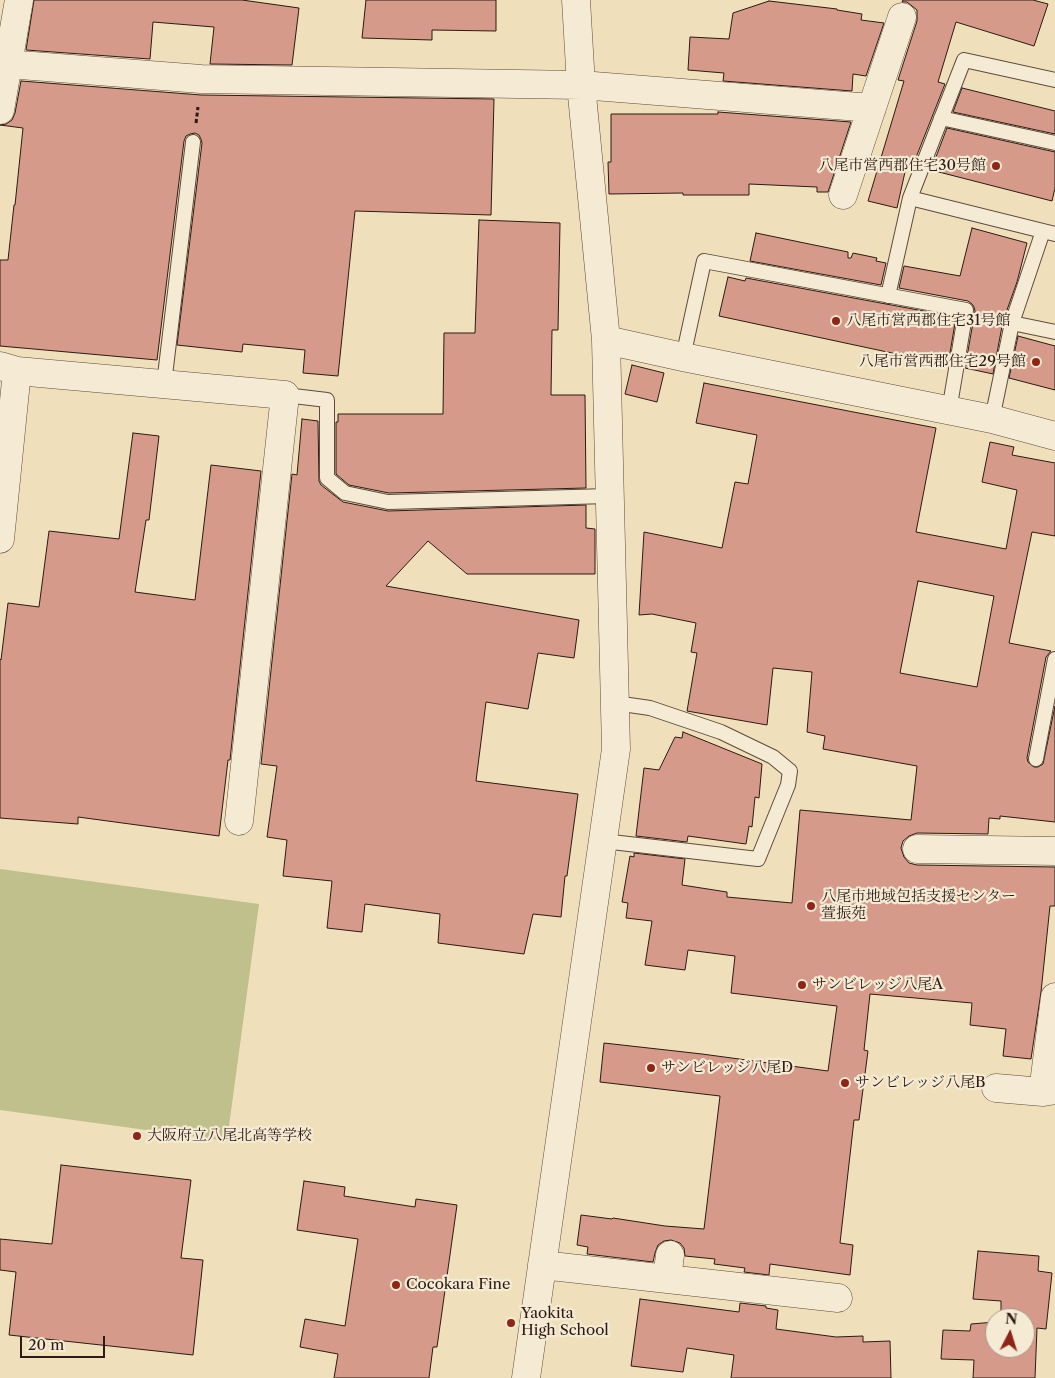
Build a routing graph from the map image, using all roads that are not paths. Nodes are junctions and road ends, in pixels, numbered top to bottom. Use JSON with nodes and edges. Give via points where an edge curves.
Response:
{"nodes":[{"id":1,"x":19,"y":0,"type":"edge"},
{"id":2,"x":576,"y":0,"type":"edge"},
{"id":3,"x":902,"y":17,"type":"dead end"},
{"id":4,"x":7,"y":64,"type":"junction"},
{"id":5,"x":1055,"y":80,"type":"edge"},
{"id":6,"x":581,"y":85,"type":"junction"},
{"id":7,"x":872,"y":108,"type":"junction"},
{"id":8,"x":0,"y":110,"type":"edge"},
{"id":9,"x":941,"y":118,"type":"junction"},
{"id":10,"x":193,"y":142,"type":"road end"},
{"id":11,"x":1055,"y":143,"type":"edge"},
{"id":12,"x":843,"y":195,"type":"dead end"},
{"id":13,"x":910,"y":198,"type":"junction"},
{"id":14,"x":1049,"y":233,"type":"edge"},
{"id":15,"x":888,"y":296,"type":"junction"},
{"id":16,"x":1012,"y":322,"type":"junction"},
{"id":17,"x":1055,"y":332,"type":"edge"},
{"id":18,"x":606,"y":340,"type":"junction"},
{"id":19,"x":683,"y":357,"type":"junction"},
{"id":20,"x":9,"y":369,"type":"edge"},
{"id":21,"x":164,"y":384,"type":"junction"},
{"id":22,"x":285,"y":395,"type":"junction"},
{"id":23,"x":949,"y":411,"type":"junction"},
{"id":24,"x":992,"y":419,"type":"junction"},
{"id":25,"x":1055,"y":436,"type":"edge"},
{"id":26,"x":609,"y":496,"type":"junction"},
{"id":27,"x":0,"y":539,"type":"edge"},
{"id":28,"x":1055,"y":658,"type":"edge"},
{"id":29,"x":614,"y":703,"type":"junction"},
{"id":30,"x":1036,"y":758,"type":"dead end"},
{"id":31,"x":239,"y":821,"type":"dead end"},
{"id":32,"x":602,"y":840,"type":"junction"},
{"id":33,"x":917,"y":849,"type":"dead end"},
{"id":34,"x":1055,"y":851,"type":"edge"},
{"id":35,"x":1055,"y":997,"type":"edge"},
{"id":36,"x":996,"y":1088,"type":"dead end"},
{"id":37,"x":1049,"y":1091,"type":"edge"},
{"id":38,"x":542,"y":1265,"type":"junction"},
{"id":39,"x":838,"y":1298,"type":"dead end"},
{"id":40,"x":526,"y":1378,"type":"edge"}],
"edges":[{"from":1,"to":4,"type":"street"},
{"from":2,"to":6,"type":"street"},
{"from":3,"to":7,"type":"street"},
{"from":4,"to":6,"type":"street","via":[[201,79]]},
{"from":4,"to":8,"type":"street"},
{"from":5,"to":9,"type":"lane","via":[[964,60]]},
{"from":6,"to":7,"type":"street"},
{"from":6,"to":18,"type":"street"},
{"from":7,"to":12,"type":"street"},
{"from":9,"to":11,"type":"lane"},
{"from":9,"to":13,"type":"lane"},
{"from":10,"to":21,"type":"lane"},
{"from":13,"to":14,"type":"lane"},
{"from":13,"to":15,"type":"lane"},
{"from":14,"to":16,"type":"lane"},
{"from":15,"to":19,"type":"lane","via":[[704,262]]},
{"from":15,"to":23,"type":"lane","via":[[966,310]]},
{"from":16,"to":17,"type":"lane"},
{"from":16,"to":24,"type":"lane"},
{"from":18,"to":19,"type":"street"},
{"from":18,"to":26,"type":"street"},
{"from":19,"to":23,"type":"street"},
{"from":20,"to":21,"type":"street"},
{"from":20,"to":27,"type":"street"},
{"from":21,"to":22,"type":"street"},
{"from":22,"to":26,"type":"lane","via":[[327,400],[327,478],[345,493],[388,502]]},
{"from":22,"to":31,"type":"street"},
{"from":23,"to":24,"type":"street"},
{"from":24,"to":25,"type":"street"},
{"from":26,"to":29,"type":"street"},
{"from":28,"to":30,"type":"lane"},
{"from":29,"to":32,"type":"street","via":[[616,749]]},
{"from":29,"to":32,"type":"lane","via":[[650,708],[721,732],[773,757],[790,771],[788,785],[758,859]]},
{"from":32,"to":38,"type":"street"},
{"from":33,"to":34,"type":"street"},
{"from":35,"to":37,"type":"street"},
{"from":36,"to":37,"type":"street"},
{"from":38,"to":39,"type":"street","via":[[669,1267],[777,1280]]},
{"from":38,"to":40,"type":"street"}]}
